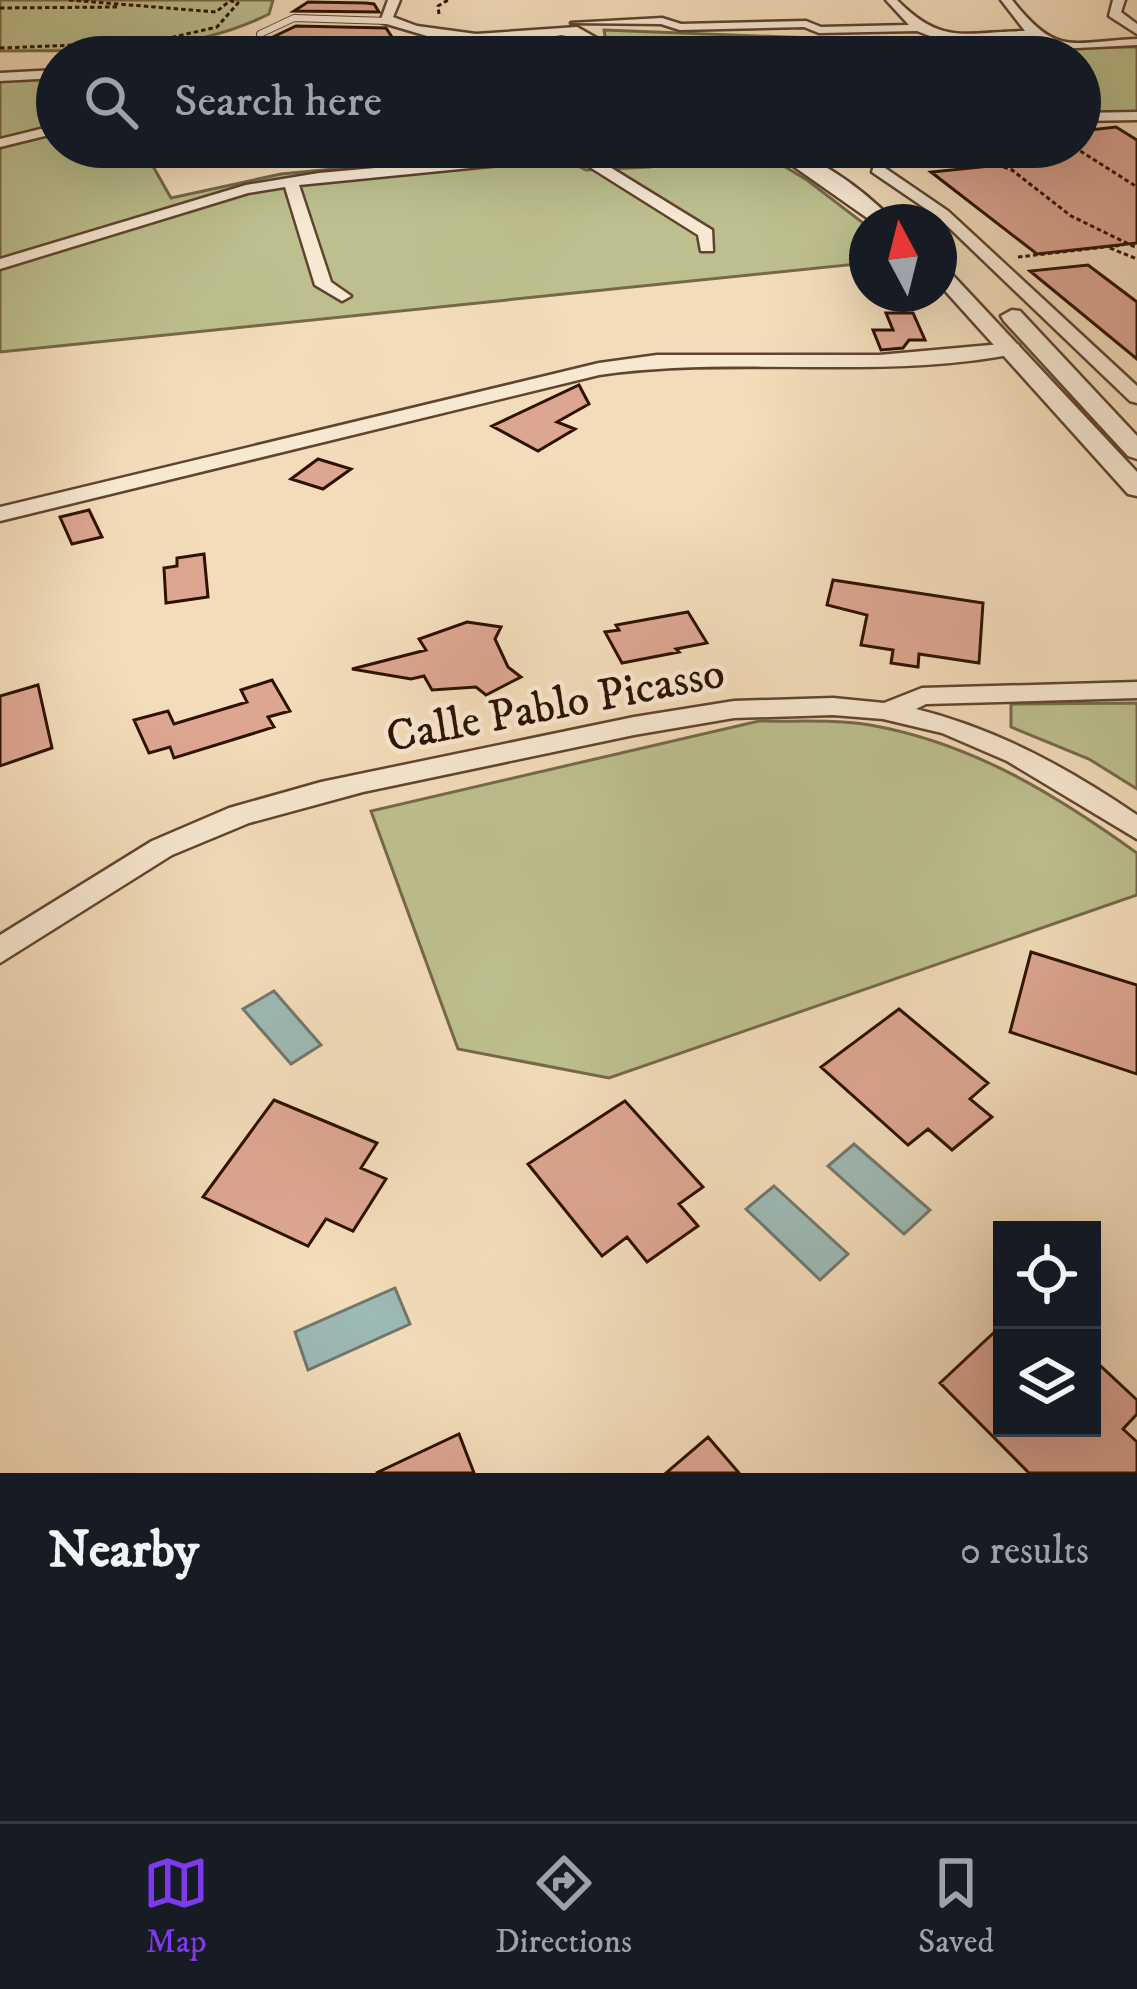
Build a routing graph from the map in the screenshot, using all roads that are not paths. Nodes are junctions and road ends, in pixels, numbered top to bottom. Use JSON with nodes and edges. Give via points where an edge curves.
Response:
{"nodes":[{"id":1,"x":394,"y":0,"type":"edge"},
{"id":2,"x":659,"y":0,"type":"edge"},
{"id":3,"x":891,"y":0,"type":"edge"},
{"id":4,"x":1006,"y":0,"type":"edge"},
{"id":5,"x":1119,"y":0,"type":"edge"},
{"id":6,"x":410,"y":8,"type":"dead end"},
{"id":7,"x":796,"y":12,"type":"dead end"},
{"id":8,"x":388,"y":21,"type":"junction"},
{"id":9,"x":662,"y":21,"type":"junction"},
{"id":10,"x":573,"y":23,"type":"junction"},
{"id":11,"x":806,"y":24,"type":"junction"},
{"id":12,"x":918,"y":28,"type":"junction"},
{"id":13,"x":1137,"y":30,"type":"edge"},
{"id":14,"x":1033,"y":34,"type":"junction"},
{"id":15,"x":260,"y":36,"type":"edge"},
{"id":16,"x":511,"y":36,"type":"edge"},
{"id":17,"x":526,"y":36,"type":"edge"},
{"id":18,"x":539,"y":36,"type":"edge"},
{"id":19,"x":586,"y":36,"type":"edge"},
{"id":20,"x":1037,"y":36,"type":"edge"},
{"id":21,"x":1137,"y":42,"type":"edge"},
{"id":22,"x":1101,"y":44,"type":"edge"},
{"id":23,"x":36,"y":75,"type":"edge"},
{"id":24,"x":0,"y":77,"type":"edge"},
{"id":25,"x":1137,"y":116,"type":"edge"},
{"id":26,"x":1101,"y":117,"type":"edge"},
{"id":27,"x":36,"y":134,"type":"edge"},
{"id":28,"x":0,"y":143,"type":"edge"},
{"id":29,"x":415,"y":168,"type":"edge"},
{"id":30,"x":615,"y":168,"type":"edge"},
{"id":31,"x":810,"y":168,"type":"edge"},
{"id":32,"x":829,"y":168,"type":"edge"},
{"id":33,"x":878,"y":168,"type":"edge"},
{"id":34,"x":290,"y":182,"type":"junction"},
{"id":35,"x":871,"y":204,"type":"edge"},
{"id":36,"x":876,"y":204,"type":"edge"},
{"id":37,"x":707,"y":248,"type":"dead end"},
{"id":38,"x":0,"y":264,"type":"edge"},
{"id":39,"x":957,"y":275,"type":"edge"},
{"id":40,"x":957,"y":281,"type":"edge"},
{"id":41,"x":342,"y":296,"type":"dead end"},
{"id":42,"x":1013,"y":349,"type":"junction"},
{"id":43,"x":1137,"y":397,"type":"edge"},
{"id":44,"x":1137,"y":452,"type":"edge"},
{"id":45,"x":1137,"y":488,"type":"edge"},
{"id":46,"x":0,"y":514,"type":"edge"},
{"id":47,"x":1137,"y":690,"type":"edge"},
{"id":48,"x":888,"y":711,"type":"junction"},
{"id":49,"x":1137,"y":829,"type":"edge"},
{"id":50,"x":0,"y":951,"type":"edge"}],
"edges":[{"from":1,"to":8,"type":"street"},
{"from":2,"to":9,"type":"street","via":[[669,18]]},
{"from":3,"to":12,"type":"street"},
{"from":4,"to":14,"type":"street"},
{"from":5,"to":13,"type":"street","via":[[1114,14]]},
{"from":6,"to":17,"type":"street","via":[[412,21],[432,27]]},
{"from":7,"to":11,"type":"street"},
{"from":8,"to":15,"type":"lane","via":[[289,19]]},
{"from":8,"to":16,"type":"street"},
{"from":9,"to":10,"type":"street"},
{"from":9,"to":11,"type":"street"},
{"from":10,"to":18,"type":"street"},
{"from":10,"to":19,"type":"street"},
{"from":11,"to":12,"type":"street","via":[[818,31]]},
{"from":12,"to":14,"type":"street","via":[[938,36]]},
{"from":14,"to":20,"type":"street"},
{"from":21,"to":22,"type":"street"},
{"from":23,"to":24,"type":"street"},
{"from":25,"to":26,"type":"street"},
{"from":27,"to":28,"type":"street"},
{"from":29,"to":34,"type":"street"},
{"from":30,"to":37,"type":"street","via":[[706,232]]},
{"from":31,"to":35,"type":"street"},
{"from":32,"to":36,"type":"street"},
{"from":33,"to":43,"type":"street","via":[[943,214]]},
{"from":34,"to":38,"type":"street"},
{"from":34,"to":41,"type":"street","via":[[323,285]]},
{"from":39,"to":44,"type":"street","via":[[1058,363]]},
{"from":40,"to":42,"type":"street"},
{"from":42,"to":45,"type":"street"},
{"from":42,"to":46,"type":"street","via":[[599,368]]},
{"from":47,"to":48,"type":"street","via":[[922,696]]},
{"from":48,"to":49,"type":"street","name":"Calle Pablo Picasso","via":[[965,732],[1063,776]]},
{"from":48,"to":50,"type":"street","name":"Calle Pablo Picasso","via":[[809,703],[712,712],[238,817],[163,848]]}]}
